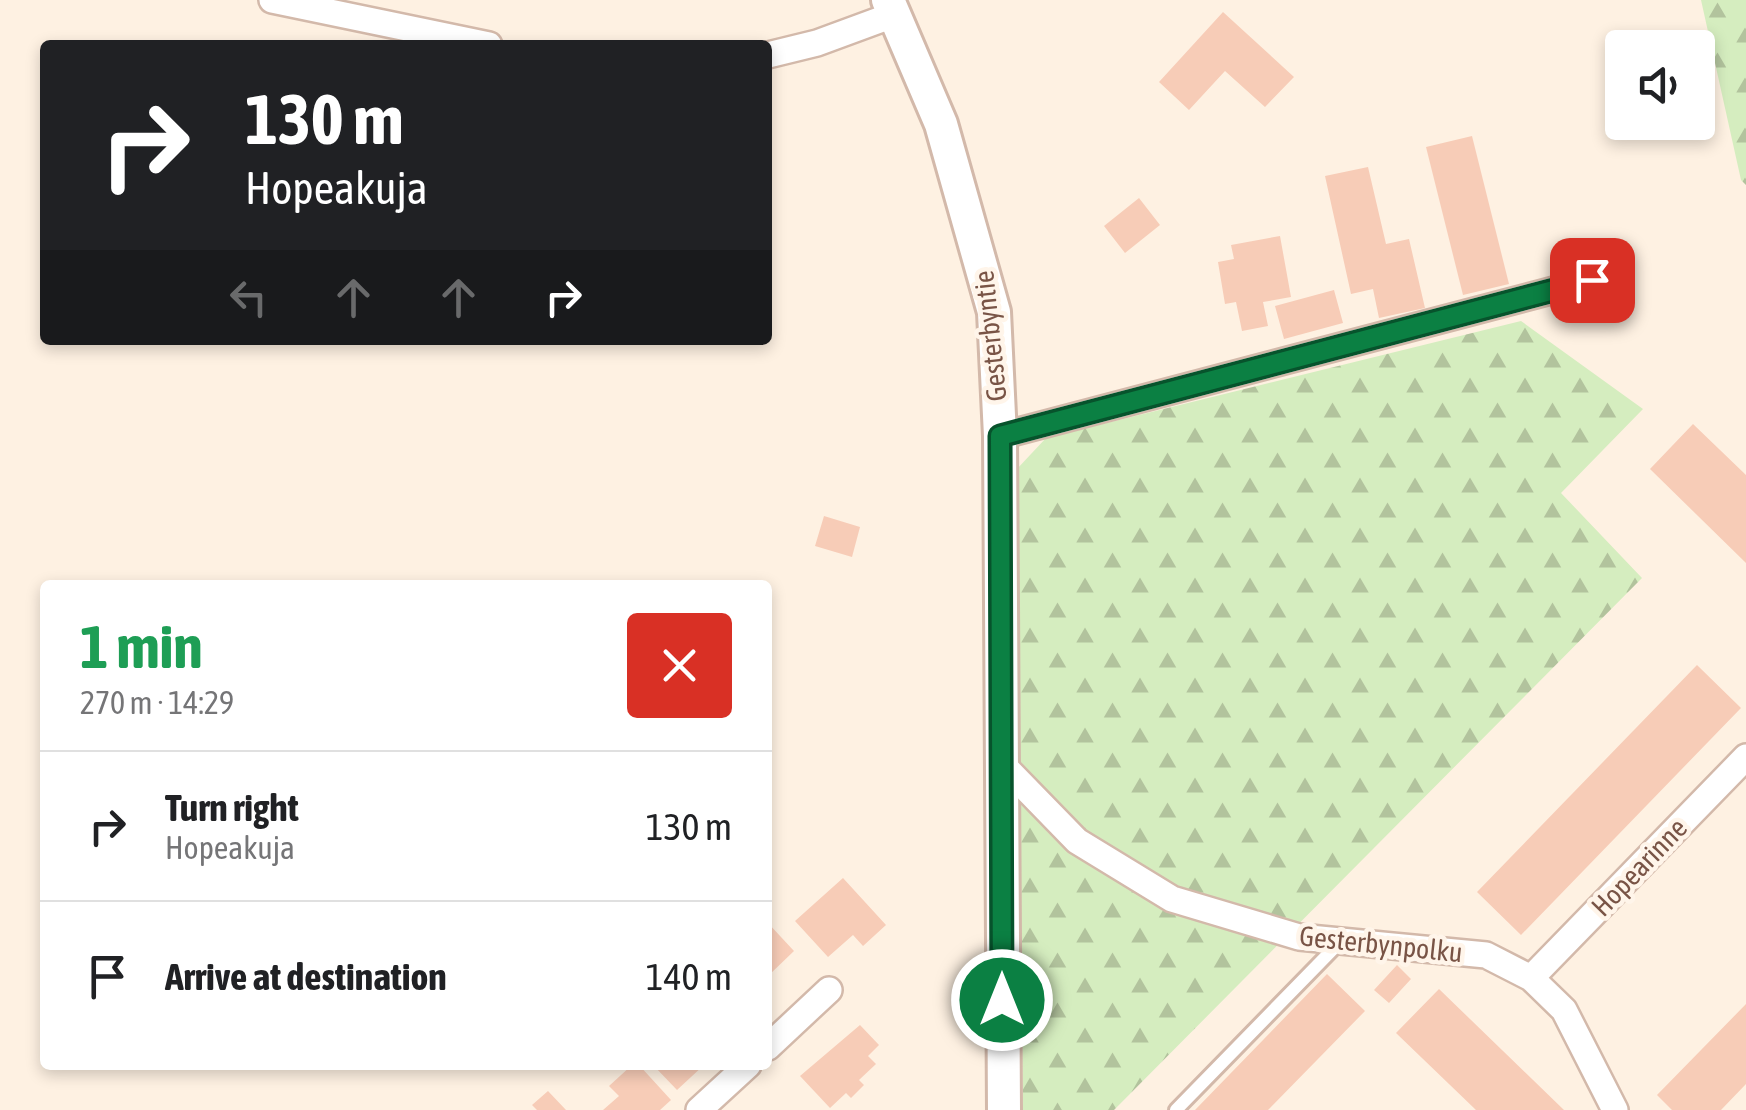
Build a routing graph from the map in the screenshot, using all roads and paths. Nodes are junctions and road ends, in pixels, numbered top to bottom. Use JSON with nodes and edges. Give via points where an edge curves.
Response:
{"nodes":[{"id":1,"x":272,"y":0,"type":"edge"},
{"id":2,"x":891,"y":8,"type":"edge"},
{"id":3,"x":465,"y":40,"type":"edge"},
{"id":4,"x":772,"y":53,"type":"edge"},
{"id":5,"x":1592,"y":280,"type":"dead end"},
{"id":6,"x":1000,"y":436,"type":"junction"},
{"id":7,"x":1746,"y":757,"type":"edge"},
{"id":8,"x":1002,"y":764,"type":"junction"},
{"id":9,"x":1342,"y":940,"type":"junction"},
{"id":10,"x":1532,"y":978,"type":"junction"},
{"id":11,"x":829,"y":990,"type":"dead end"},
{"id":12,"x":772,"y":1043,"type":"edge"},
{"id":13,"x":743,"y":1070,"type":"edge"},
{"id":14,"x":700,"y":1110,"type":"edge"},
{"id":15,"x":1004,"y":1110,"type":"edge"},
{"id":16,"x":1176,"y":1110,"type":"edge"},
{"id":17,"x":1615,"y":1110,"type":"edge"}],
"edges":[{"from":1,"to":3,"type":"street"},
{"from":2,"to":4,"type":"street"},
{"from":2,"to":6,"type":"street","name":"Gesterbyntie","via":[[942,124],[981,253],[994,312]]},
{"from":5,"to":6,"type":"street"},
{"from":6,"to":8,"type":"street","name":"Gesterbyntie"},
{"from":7,"to":10,"type":"street","name":"Hopearinne"},
{"from":8,"to":9,"type":"street","name":"Gesterbynpolku","via":[[1077,841],[1172,899],[1299,936]]},
{"from":8,"to":15,"type":"street","name":"Gesterbyntie"},
{"from":9,"to":10,"type":"street","name":"Gesterbynpolku","via":[[1486,956]]},
{"from":9,"to":16,"type":"lane"},
{"from":10,"to":17,"type":"street","name":"Gesterbynpolku","via":[[1564,1010]]},
{"from":11,"to":12,"type":"street"},
{"from":13,"to":14,"type":"street"}]}
